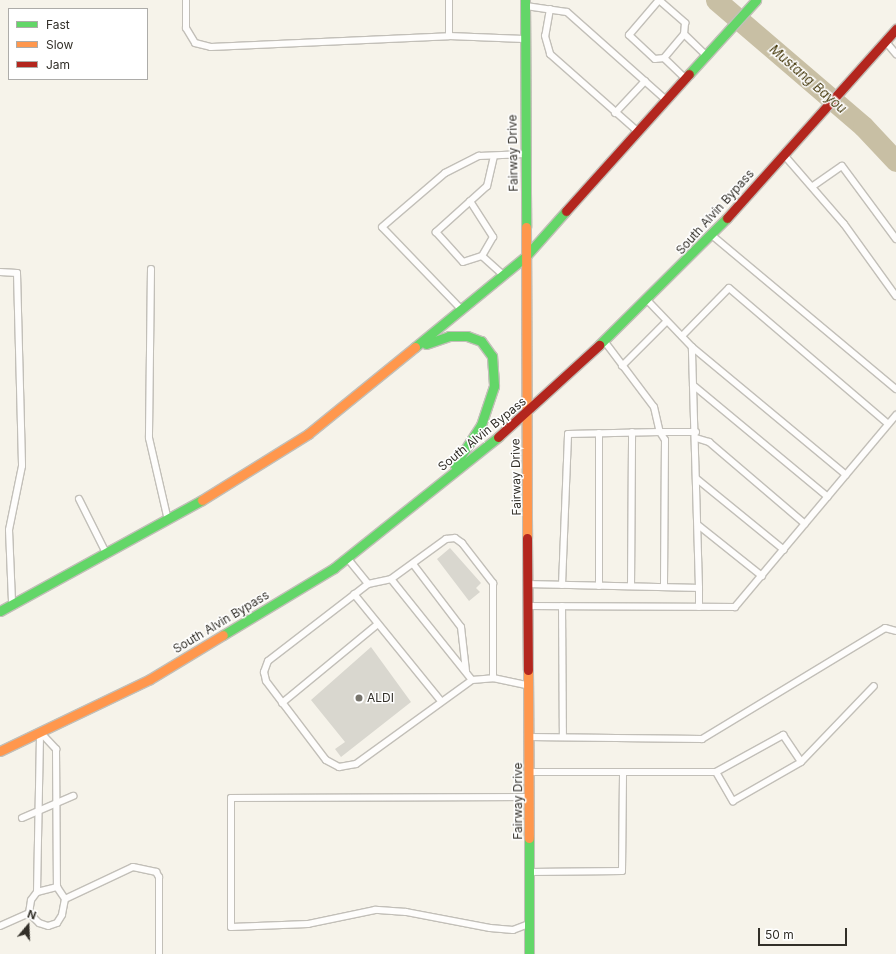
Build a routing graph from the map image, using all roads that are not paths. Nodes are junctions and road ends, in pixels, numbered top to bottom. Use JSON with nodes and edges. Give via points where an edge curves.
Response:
{"nodes":[{"id":1,"x":186,"y":0,"type":"edge"},
{"id":2,"x":449,"y":0,"type":"edge"},
{"id":3,"x":659,"y":0,"type":"edge"},
{"id":4,"x":756,"y":0,"type":"edge"},
{"id":5,"x":525,"y":3,"type":"edge"},
{"id":6,"x":550,"y":9,"type":"junction"},
{"id":7,"x":896,"y":29,"type":"edge"},
{"id":8,"x":684,"y":34,"type":"junction"},
{"id":9,"x":449,"y":36,"type":"junction"},
{"id":10,"x":524,"y":39,"type":"junction"},
{"id":11,"x":885,"y":41,"type":"junction"},
{"id":12,"x":896,"y":54,"type":"edge"},
{"id":13,"x":707,"y":55,"type":"junction"},
{"id":14,"x":664,"y":58,"type":"junction"},
{"id":15,"x":686,"y":79,"type":"junction"},
{"id":16,"x":645,"y":81,"type":"junction"},
{"id":17,"x":666,"y":100,"type":"junction"},
{"id":18,"x":615,"y":113,"type":"junction"},
{"id":19,"x":638,"y":132,"type":"junction"},
{"id":20,"x":525,"y":154,"type":"junction"},
{"id":21,"x":783,"y":154,"type":"junction"},
{"id":22,"x":494,"y":156,"type":"junction"},
{"id":23,"x":813,"y":186,"type":"junction"},
{"id":24,"x":470,"y":201,"type":"junction"},
{"id":25,"x":712,"y":236,"type":"junction"},
{"id":26,"x":896,"y":239,"type":"edge"},
{"id":27,"x":482,"y":256,"type":"junction"},
{"id":28,"x":526,"y":256,"type":"junction"},
{"id":29,"x":151,"y":269,"type":"dead end"},
{"id":30,"x":0,"y":272,"type":"edge"},
{"id":31,"x":503,"y":276,"type":"junction"},
{"id":32,"x":896,"y":296,"type":"edge"},
{"id":33,"x":648,"y":301,"type":"junction"},
{"id":34,"x":462,"y":309,"type":"junction"},
{"id":35,"x":666,"y":322,"type":"junction"},
{"id":36,"x":682,"y":336,"type":"junction"},
{"id":37,"x":605,"y":342,"type":"junction"},
{"id":38,"x":692,"y":347,"type":"junction"},
{"id":39,"x":412,"y":349,"type":"junction"},
{"id":40,"x":622,"y":366,"type":"junction"},
{"id":41,"x":693,"y":385,"type":"junction"},
{"id":42,"x":896,"y":389,"type":"edge"},
{"id":43,"x":528,"y":413,"type":"junction"},
{"id":44,"x":896,"y":415,"type":"edge"},
{"id":45,"x":888,"y":424,"type":"junction"},
{"id":46,"x":632,"y":432,"type":"junction"},
{"id":47,"x":660,"y":432,"type":"junction"},
{"id":48,"x":599,"y":433,"type":"junction"},
{"id":49,"x":696,"y":435,"type":"junction"},
{"id":50,"x":846,"y":474,"type":"junction"},
{"id":51,"x":447,"y":477,"type":"junction"},
{"id":52,"x":697,"y":479,"type":"junction"},
{"id":53,"x":828,"y":497,"type":"junction"},
{"id":54,"x":79,"y":499,"type":"dead end"},
{"id":55,"x":168,"y":520,"type":"junction"},
{"id":56,"x":805,"y":524,"type":"junction"},
{"id":57,"x":698,"y":525,"type":"junction"},
{"id":58,"x":784,"y":550,"type":"junction"},
{"id":59,"x":106,"y":554,"type":"junction"},
{"id":60,"x":347,"y":557,"type":"junction"},
{"id":61,"x":413,"y":564,"type":"junction"},
{"id":62,"x":762,"y":576,"type":"junction"},
{"id":63,"x":391,"y":579,"type":"junction"},
{"id":64,"x":368,"y":584,"type":"junction"},
{"id":65,"x":529,"y":584,"type":"junction"},
{"id":66,"x":562,"y":585,"type":"junction"},
{"id":67,"x":599,"y":586,"type":"junction"},
{"id":68,"x":631,"y":586,"type":"junction"},
{"id":69,"x":664,"y":587,"type":"junction"},
{"id":70,"x":698,"y":588,"type":"junction"},
{"id":71,"x":354,"y":594,"type":"junction"},
{"id":72,"x":12,"y":605,"type":"junction"},
{"id":73,"x":530,"y":606,"type":"junction"},
{"id":74,"x":562,"y":606,"type":"junction"},
{"id":75,"x":700,"y":606,"type":"junction"},
{"id":76,"x":0,"y":612,"type":"edge"},
{"id":77,"x":378,"y":624,"type":"junction"},
{"id":78,"x":896,"y":630,"type":"edge"},
{"id":79,"x":466,"y":671,"type":"junction"},
{"id":80,"x":493,"y":678,"type":"junction"},
{"id":81,"x":472,"y":680,"type":"junction"},
{"id":82,"x":530,"y":685,"type":"junction"},
{"id":83,"x":874,"y":686,"type":"dead end"},
{"id":84,"x":441,"y":701,"type":"junction"},
{"id":85,"x":282,"y":702,"type":"junction"},
{"id":86,"x":40,"y":733,"type":"junction"},
{"id":87,"x":530,"y":737,"type":"junction"},
{"id":88,"x":563,"y":737,"type":"junction"},
{"id":89,"x":0,"y":751,"type":"edge"},
{"id":90,"x":801,"y":762,"type":"junction"},
{"id":91,"x":531,"y":772,"type":"junction"},
{"id":92,"x":623,"y":772,"type":"junction"},
{"id":93,"x":716,"y":772,"type":"junction"},
{"id":94,"x":73,"y":796,"type":"dead end"},
{"id":95,"x":531,"y":796,"type":"junction"},
{"id":96,"x":57,"y":803,"type":"junction"},
{"id":97,"x":38,"y":811,"type":"junction"},
{"id":98,"x":22,"y":818,"type":"dead end"},
{"id":99,"x":530,"y":872,"type":"junction"},
{"id":100,"x":56,"y":887,"type":"junction"},
{"id":101,"x":37,"y":892,"type":"junction"},
{"id":102,"x":65,"y":899,"type":"junction"},
{"id":103,"x":29,"y":913,"type":"junction"},
{"id":104,"x":528,"y":924,"type":"junction"},
{"id":105,"x":0,"y":926,"type":"edge"},
{"id":106,"x":158,"y":954,"type":"edge"},
{"id":107,"x":529,"y":954,"type":"edge"}],
"edges":[{"from":1,"to":9,"type":"lane","via":[[186,28],[194,43],[211,47]]},
{"from":2,"to":9,"type":"lane"},
{"from":3,"to":8,"type":"lane","via":[[685,23]]},
{"from":3,"to":14,"type":"lane","via":[[629,35],[655,59]]},
{"from":4,"to":13,"type":"main road"},
{"from":5,"to":6,"type":"lane"},
{"from":5,"to":10,"type":"main road","name":"Fairway Drive"},
{"from":6,"to":16,"type":"lane","via":[[567,12]]},
{"from":6,"to":18,"type":"lane","via":[[545,36],[550,54]]},
{"from":7,"to":11,"type":"main road","name":"South Alvin Bypass"},
{"from":8,"to":13,"type":"lane"},
{"from":8,"to":14,"type":"lane"},
{"from":9,"to":10,"type":"lane"},
{"from":10,"to":20,"type":"main road","name":"Fairway Drive"},
{"from":11,"to":12,"type":"lane"},
{"from":11,"to":21,"type":"main road","name":"South Alvin Bypass"},
{"from":13,"to":15,"type":"main road"},
{"from":14,"to":15,"type":"lane"},
{"from":15,"to":17,"type":"main road"},
{"from":16,"to":17,"type":"lane"},
{"from":16,"to":18,"type":"lane"},
{"from":17,"to":19,"type":"main road"},
{"from":18,"to":19,"type":"lane"},
{"from":19,"to":28,"type":"main road"},
{"from":20,"to":22,"type":"lane"},
{"from":20,"to":28,"type":"main road","name":"Fairway Drive"},
{"from":21,"to":23,"type":"lane"},
{"from":21,"to":25,"type":"main road","name":"South Alvin Bypass"},
{"from":22,"to":24,"type":"lane","via":[[487,186]]},
{"from":22,"to":34,"type":"lane","via":[[478,156],[445,173],[382,227]]},
{"from":23,"to":26,"type":"lane","via":[[842,166]]},
{"from":23,"to":32,"type":"lane"},
{"from":24,"to":27,"type":"lane","via":[[493,237]]},
{"from":24,"to":27,"type":"lane","via":[[436,232],[463,262]]},
{"from":25,"to":33,"type":"main road","name":"South Alvin Bypass"},
{"from":25,"to":42,"type":"lane"},
{"from":27,"to":31,"type":"lane"},
{"from":28,"to":31,"type":"main road"},
{"from":28,"to":43,"type":"main road","name":"Fairway Drive"},
{"from":29,"to":55,"type":"lane","via":[[149,438]]},
{"from":30,"to":72,"type":"lane","via":[[16,273],[22,466],[9,530]]},
{"from":31,"to":34,"type":"main road"},
{"from":33,"to":35,"type":"lane"},
{"from":33,"to":37,"type":"main road","name":"South Alvin Bypass"},
{"from":34,"to":39,"type":"main road"},
{"from":35,"to":36,"type":"lane"},
{"from":35,"to":40,"type":"lane"},
{"from":36,"to":38,"type":"lane"},
{"from":36,"to":45,"type":"lane","via":[[729,288]]},
{"from":37,"to":40,"type":"lane"},
{"from":37,"to":43,"type":"main road","name":"South Alvin Bypass"},
{"from":38,"to":41,"type":"lane"},
{"from":38,"to":50,"type":"lane"},
{"from":39,"to":51,"type":"main road","via":[[449,336],[467,336],[481,341],[492,356],[494,386],[481,425]]},
{"from":39,"to":55,"type":"main road","via":[[308,434]]},
{"from":40,"to":47,"type":"lane","via":[[654,407]]},
{"from":41,"to":49,"type":"lane"},
{"from":41,"to":53,"type":"lane"},
{"from":43,"to":51,"type":"main road","name":"South Alvin Bypass"},
{"from":43,"to":65,"type":"main road","name":"Fairway Drive"},
{"from":44,"to":45,"type":"lane"},
{"from":45,"to":50,"type":"lane"},
{"from":46,"to":47,"type":"lane"},
{"from":46,"to":48,"type":"lane"},
{"from":46,"to":68,"type":"lane"},
{"from":47,"to":49,"type":"lane"},
{"from":47,"to":69,"type":"lane","via":[[665,440]]},
{"from":48,"to":66,"type":"lane","via":[[568,434],[565,440]]},
{"from":48,"to":67,"type":"lane"},
{"from":49,"to":52,"type":"lane"},
{"from":49,"to":56,"type":"lane","via":[[709,442]]},
{"from":50,"to":53,"type":"lane"},
{"from":51,"to":60,"type":"main road","name":"South Alvin Bypass"},
{"from":52,"to":57,"type":"lane"},
{"from":52,"to":58,"type":"lane"},
{"from":53,"to":56,"type":"lane"},
{"from":54,"to":59,"type":"lane"},
{"from":55,"to":59,"type":"main road"},
{"from":56,"to":58,"type":"lane"},
{"from":57,"to":62,"type":"lane"},
{"from":57,"to":70,"type":"lane"},
{"from":58,"to":62,"type":"lane"},
{"from":59,"to":72,"type":"main road"},
{"from":60,"to":64,"type":"lane"},
{"from":60,"to":86,"type":"main road","name":"South Alvin Bypass","via":[[150,679]]},
{"from":61,"to":63,"type":"lane"},
{"from":61,"to":79,"type":"lane","via":[[462,627]]},
{"from":61,"to":80,"type":"lane","via":[[446,539],[455,538],[493,584]]},
{"from":62,"to":75,"type":"lane","via":[[735,607]]},
{"from":63,"to":64,"type":"lane"},
{"from":63,"to":79,"type":"lane"},
{"from":64,"to":71,"type":"lane"},
{"from":65,"to":66,"type":"lane"},
{"from":65,"to":73,"type":"main road","name":"Fairway Drive"},
{"from":66,"to":67,"type":"lane"},
{"from":67,"to":68,"type":"lane"},
{"from":68,"to":69,"type":"lane"},
{"from":69,"to":70,"type":"lane"},
{"from":70,"to":75,"type":"lane"},
{"from":71,"to":77,"type":"lane"},
{"from":71,"to":85,"type":"lane","via":[[268,661],[264,672],[266,681]]},
{"from":72,"to":76,"type":"main road"},
{"from":73,"to":74,"type":"lane"},
{"from":73,"to":82,"type":"main road","name":"Fairway Drive"},
{"from":74,"to":75,"type":"lane"},
{"from":74,"to":88,"type":"lane"},
{"from":77,"to":84,"type":"lane"},
{"from":77,"to":85,"type":"lane"},
{"from":78,"to":88,"type":"lane","via":[[885,628],[702,739]]},
{"from":79,"to":81,"type":"lane"},
{"from":80,"to":81,"type":"lane"},
{"from":80,"to":82,"type":"lane"},
{"from":81,"to":84,"type":"lane"},
{"from":82,"to":87,"type":"main road","name":"Fairway Drive"},
{"from":83,"to":90,"type":"lane"},
{"from":84,"to":85,"type":"lane","via":[[356,764],[339,767],[326,760]]},
{"from":86,"to":89,"type":"main road","name":"South Alvin Bypass"},
{"from":86,"to":96,"type":"lane","via":[[56,749]]},
{"from":86,"to":97,"type":"lane"},
{"from":87,"to":88,"type":"lane"},
{"from":87,"to":91,"type":"main road","name":"Fairway Drive"},
{"from":90,"to":93,"type":"lane","via":[[783,735]]},
{"from":90,"to":93,"type":"lane","via":[[733,801]]},
{"from":91,"to":92,"type":"lane"},
{"from":91,"to":95,"type":"main road","name":"Fairway Drive"},
{"from":92,"to":93,"type":"lane"},
{"from":92,"to":99,"type":"lane","via":[[622,871]]},
{"from":94,"to":96,"type":"lane"},
{"from":95,"to":99,"type":"main road","name":"Fairway Drive"},
{"from":95,"to":104,"type":"lane","via":[[231,798],[231,927],[308,924],[375,910],[406,912],[490,928],[513,930]]},
{"from":96,"to":97,"type":"lane"},
{"from":96,"to":100,"type":"lane"},
{"from":97,"to":98,"type":"lane"},
{"from":97,"to":101,"type":"lane"},
{"from":99,"to":104,"type":"main road","name":"Fairway Drive"},
{"from":100,"to":101,"type":"lane"},
{"from":100,"to":102,"type":"lane"},
{"from":101,"to":103,"type":"lane"},
{"from":102,"to":103,"type":"lane","via":[[57,923],[48,926],[38,923]]},
{"from":102,"to":106,"type":"lane","via":[[133,867],[156,872],[159,877]]},
{"from":103,"to":105,"type":"lane"},
{"from":104,"to":107,"type":"main road","name":"Fairway Drive"}]}
